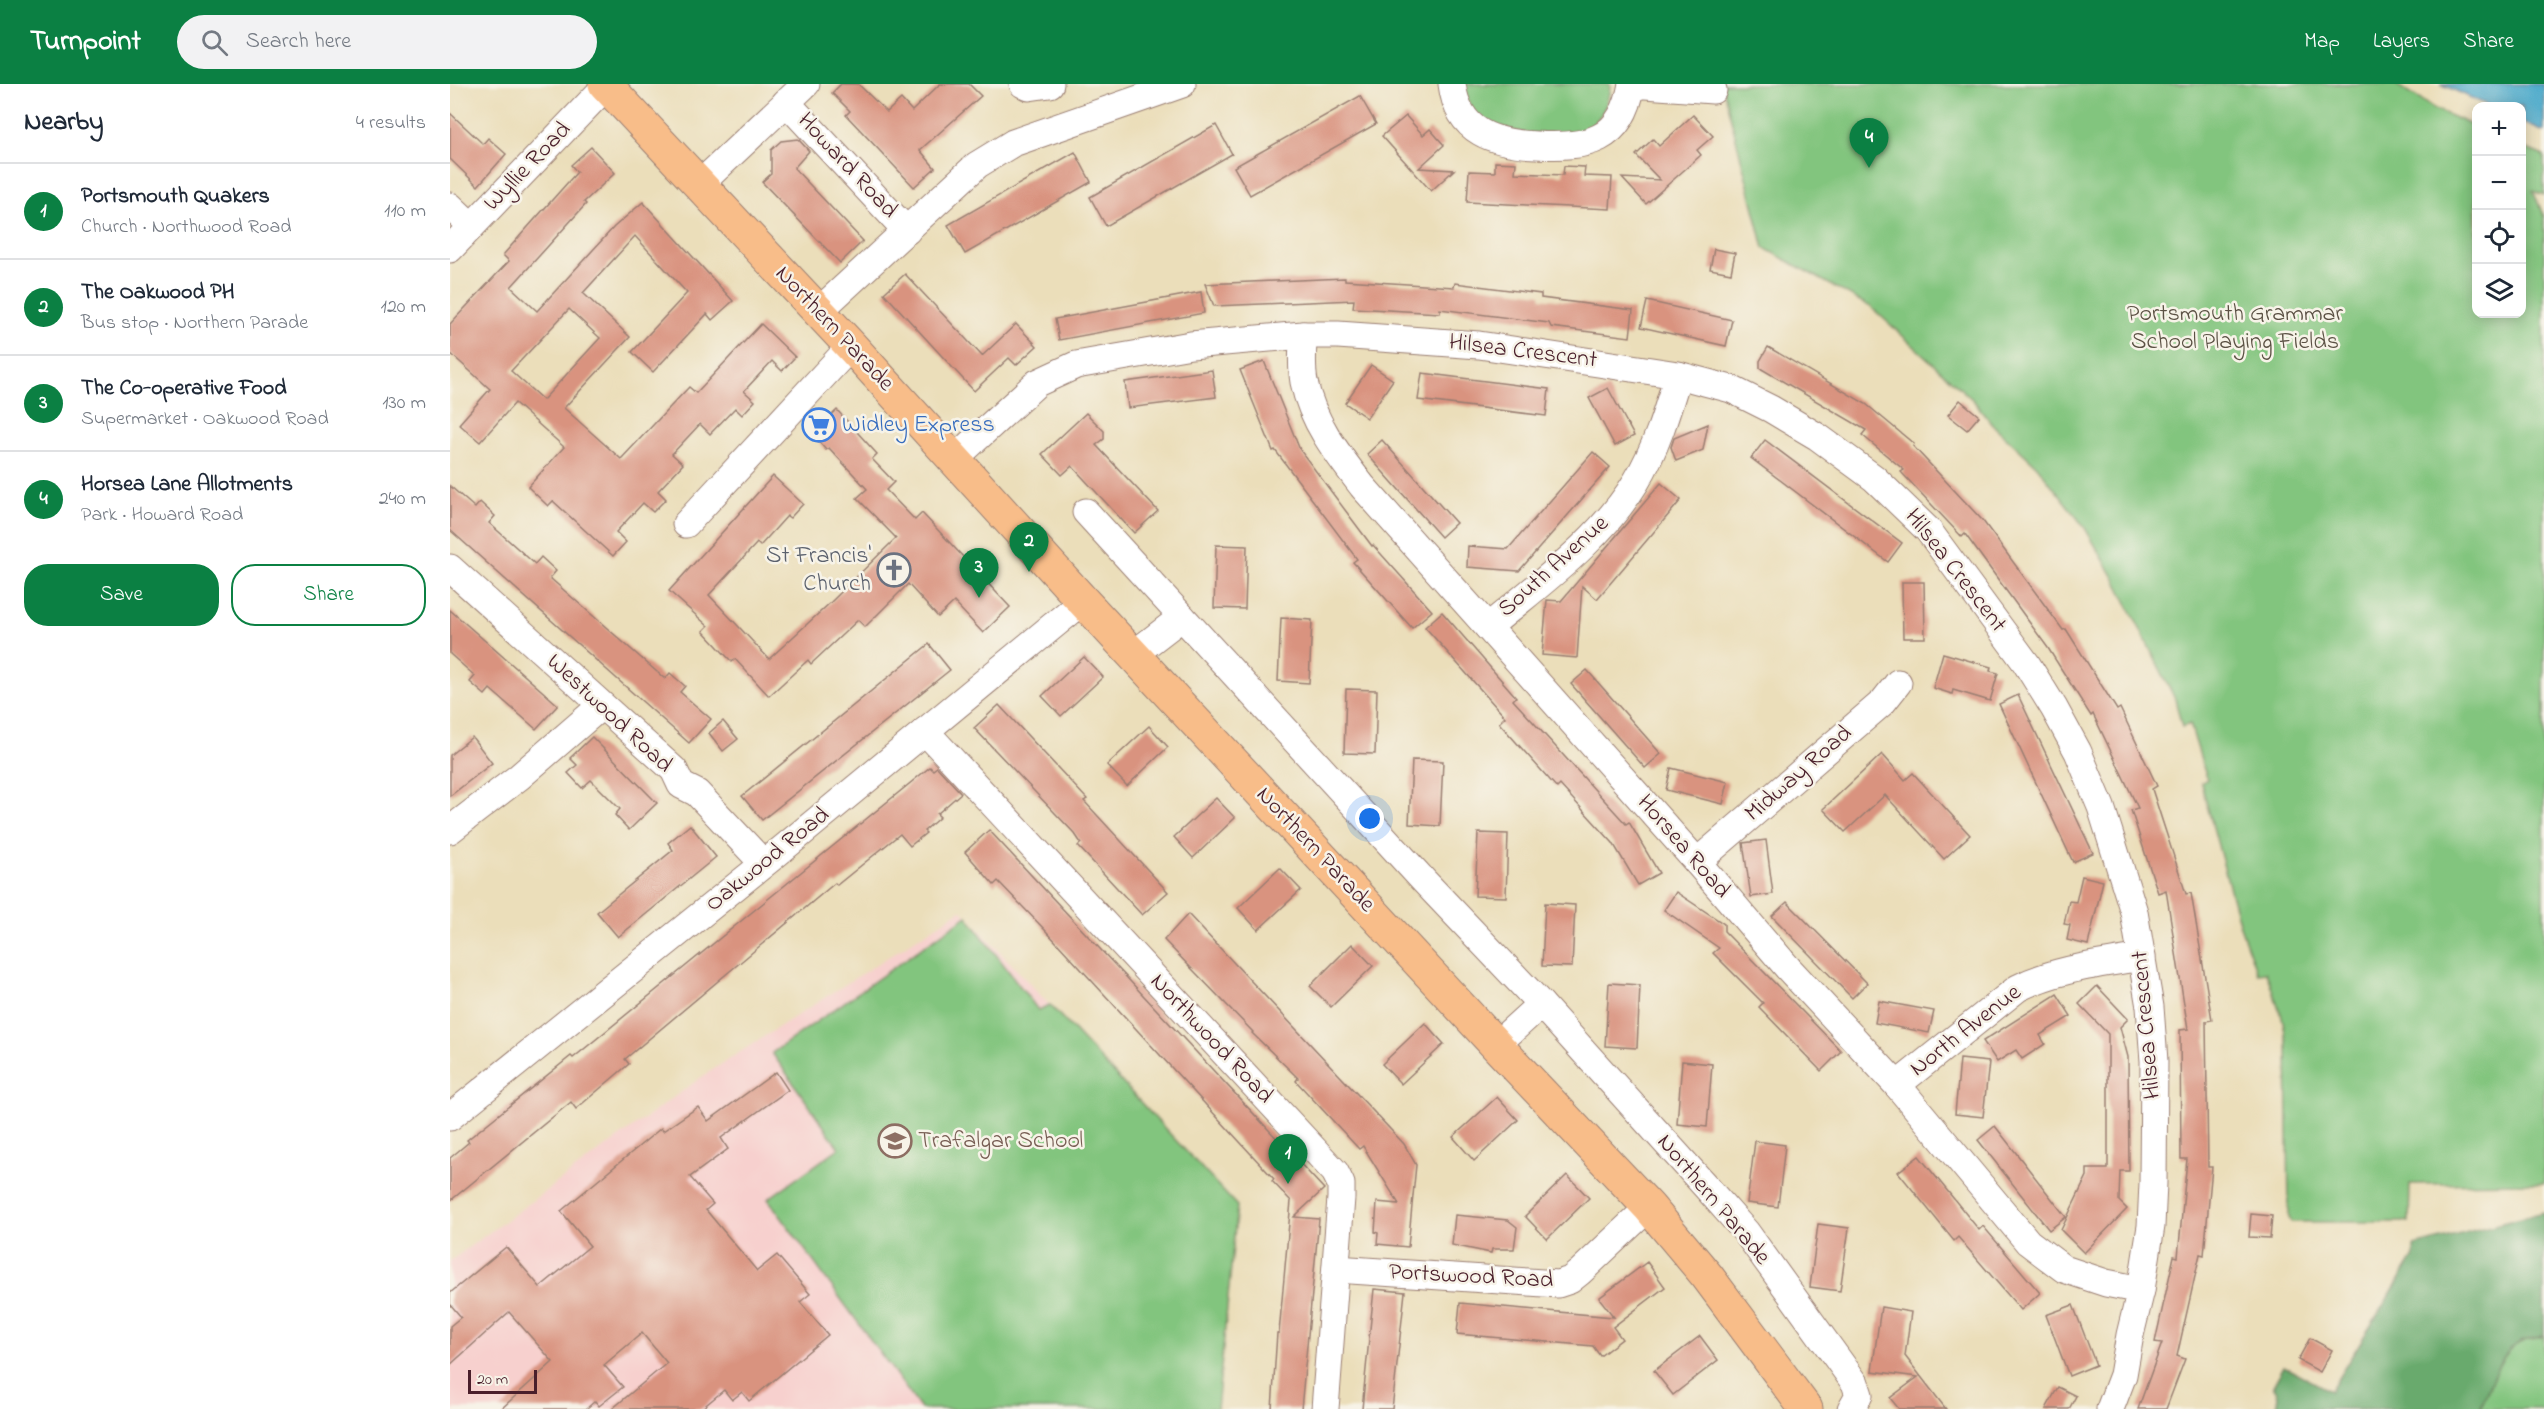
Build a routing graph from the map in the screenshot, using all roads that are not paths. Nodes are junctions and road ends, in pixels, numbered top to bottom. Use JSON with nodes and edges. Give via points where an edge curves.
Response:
{"nodes":[{"id":1,"x":1023,"y":84,"type":"edge"},
{"id":2,"x":1050,"y":84,"type":"edge"},
{"id":3,"x":1182,"y":84,"type":"edge"},
{"id":4,"x":1452,"y":84,"type":"edge"},
{"id":5,"x":606,"y":85,"type":"edge"},
{"id":6,"x":1713,"y":90,"type":"dead end"},
{"id":7,"x":796,"y":93,"type":"edge"},
{"id":8,"x":700,"y":184,"type":"junction"},
{"id":9,"x":450,"y":206,"type":"edge"},
{"id":10,"x":471,"y":226,"type":"junction"},
{"id":11,"x":907,"y":231,"type":"junction"},
{"id":12,"x":450,"y":249,"type":"edge"},
{"id":13,"x":819,"y":311,"type":"junction"},
{"id":14,"x":1303,"y":335,"type":"junction"},
{"id":15,"x":851,"y":346,"type":"junction"},
{"id":16,"x":1678,"y":375,"type":"junction"},
{"id":17,"x":954,"y":459,"type":"junction"},
{"id":18,"x":1086,"y":512,"type":"dead end"},
{"id":19,"x":686,"y":524,"type":"dead end"},
{"id":20,"x":450,"y":568,"type":"edge"},
{"id":21,"x":1083,"y":601,"type":"junction"},
{"id":22,"x":1182,"y":617,"type":"junction"},
{"id":23,"x":1488,"y":627,"type":"junction"},
{"id":24,"x":1134,"y":654,"type":"junction"},
{"id":25,"x":1898,"y":683,"type":"dead end"},
{"id":26,"x":601,"y":706,"type":"junction"},
{"id":27,"x":925,"y":731,"type":"junction"},
{"id":28,"x":450,"y":830,"type":"edge"},
{"id":29,"x":1697,"y":861,"type":"junction"},
{"id":30,"x":763,"y":863,"type":"junction"},
{"id":31,"x":2142,"y":957,"type":"junction"},
{"id":32,"x":1541,"y":1004,"type":"junction"},
{"id":33,"x":1496,"y":1045,"type":"junction"},
{"id":34,"x":1897,"y":1085,"type":"junction"},
{"id":35,"x":450,"y":1117,"type":"edge"},
{"id":36,"x":1649,"y":1207,"type":"junction"},
{"id":37,"x":1336,"y":1269,"type":"junction"},
{"id":38,"x":2141,"y":1290,"type":"junction"},
{"id":39,"x":1325,"y":1409,"type":"edge"},
{"id":40,"x":1806,"y":1409,"type":"edge"},
{"id":41,"x":1851,"y":1409,"type":"edge"},
{"id":42,"x":2110,"y":1409,"type":"edge"}],
"edges":[{"from":1,"to":2,"type":"street"},
{"from":3,"to":11,"type":"street","name":"Howard Road","via":[[1013,143],[977,165]]},
{"from":4,"to":6,"type":"street","via":[[1462,114],[1484,135],[1506,143],[1563,147],[1587,144],[1611,129],[1627,106],[1632,84]]},
{"from":5,"to":8,"type":"main road","name":"Northern Parade"},
{"from":5,"to":10,"type":"street","name":"Wyllie Road"},
{"from":7,"to":8,"type":"street"},
{"from":7,"to":11,"type":"street","name":"Howard Road"},
{"from":8,"to":13,"type":"main road","name":"Northern Parade"},
{"from":9,"to":10,"type":"street"},
{"from":10,"to":12,"type":"street","name":"Wyllie Road"},
{"from":11,"to":13,"type":"street","name":"Howard Road"},
{"from":13,"to":15,"type":"main road","name":"Northern Parade"},
{"from":14,"to":16,"type":"street","name":"Hilsea Crescent","via":[[1479,345]]},
{"from":14,"to":17,"type":"street","name":"Hilsea Crescent","via":[[1191,345],[1076,365],[1037,383]]},
{"from":14,"to":23,"type":"street","name":"Horsea Road","via":[[1305,383],[1329,441],[1363,487]]},
{"from":15,"to":17,"type":"main road","name":"Northern Parade"},
{"from":15,"to":19,"type":"street","via":[[719,471]]},
{"from":16,"to":23,"type":"street","name":"South Avenue","via":[[1653,447],[1618,507],[1570,558]]},
{"from":16,"to":31,"type":"street","name":"Hilsea Crescent","via":[[1731,389],[1818,437],[1874,478],[1928,530],[2026,663],[2078,752],[2120,861]]},
{"from":17,"to":21,"type":"main road","name":"Northern Parade"},
{"from":18,"to":22,"type":"street","name":"Northern Parade"},
{"from":20,"to":26,"type":"street","name":"Westwood Road"},
{"from":21,"to":24,"type":"main road","name":"Northern Parade"},
{"from":21,"to":27,"type":"street","name":"Oakwood Road"},
{"from":22,"to":24,"type":"street"},
{"from":22,"to":32,"type":"street","name":"Northern Parade"},
{"from":23,"to":29,"type":"street","name":"Horsea Road"},
{"from":24,"to":33,"type":"main road","name":"Northern Parade"},
{"from":25,"to":29,"type":"street","name":"Midway Road","via":[[1883,702]]},
{"from":26,"to":28,"type":"street"},
{"from":26,"to":30,"type":"street","name":"Westwood Road","via":[[674,770],[681,785],[697,793]]},
{"from":27,"to":30,"type":"street","name":"Oakwood Road"},
{"from":27,"to":37,"type":"street","name":"Northwood Road","via":[[1335,1172],[1341,1184]]},
{"from":29,"to":34,"type":"street","name":"Horsea Road","via":[[1787,967]]},
{"from":30,"to":35,"type":"street","name":"Oakwood Road"},
{"from":31,"to":34,"type":"street","name":"North Avenue","via":[[2031,981],[1997,1003]]},
{"from":31,"to":38,"type":"street","name":"Hilsea Crescent","via":[[2150,1007],[2154,1115],[2151,1226]]},
{"from":32,"to":33,"type":"street"},
{"from":32,"to":41,"type":"street","name":"Northern Parade","via":[[1746,1233],[1855,1383],[1859,1395]]},
{"from":33,"to":36,"type":"main road","name":"Northern Parade"},
{"from":34,"to":38,"type":"street","name":"Horsea Road","via":[[2028,1242],[2064,1269]]},
{"from":36,"to":37,"type":"street","name":"Portswood Road","via":[[1580,1272],[1558,1284]]},
{"from":36,"to":40,"type":"main road","name":"Northern Parade","via":[[1707,1276]]},
{"from":37,"to":39,"type":"street","name":"Northwood Road"},
{"from":38,"to":42,"type":"street","name":"Hilsea Crescent","via":[[2123,1375]]}]}
